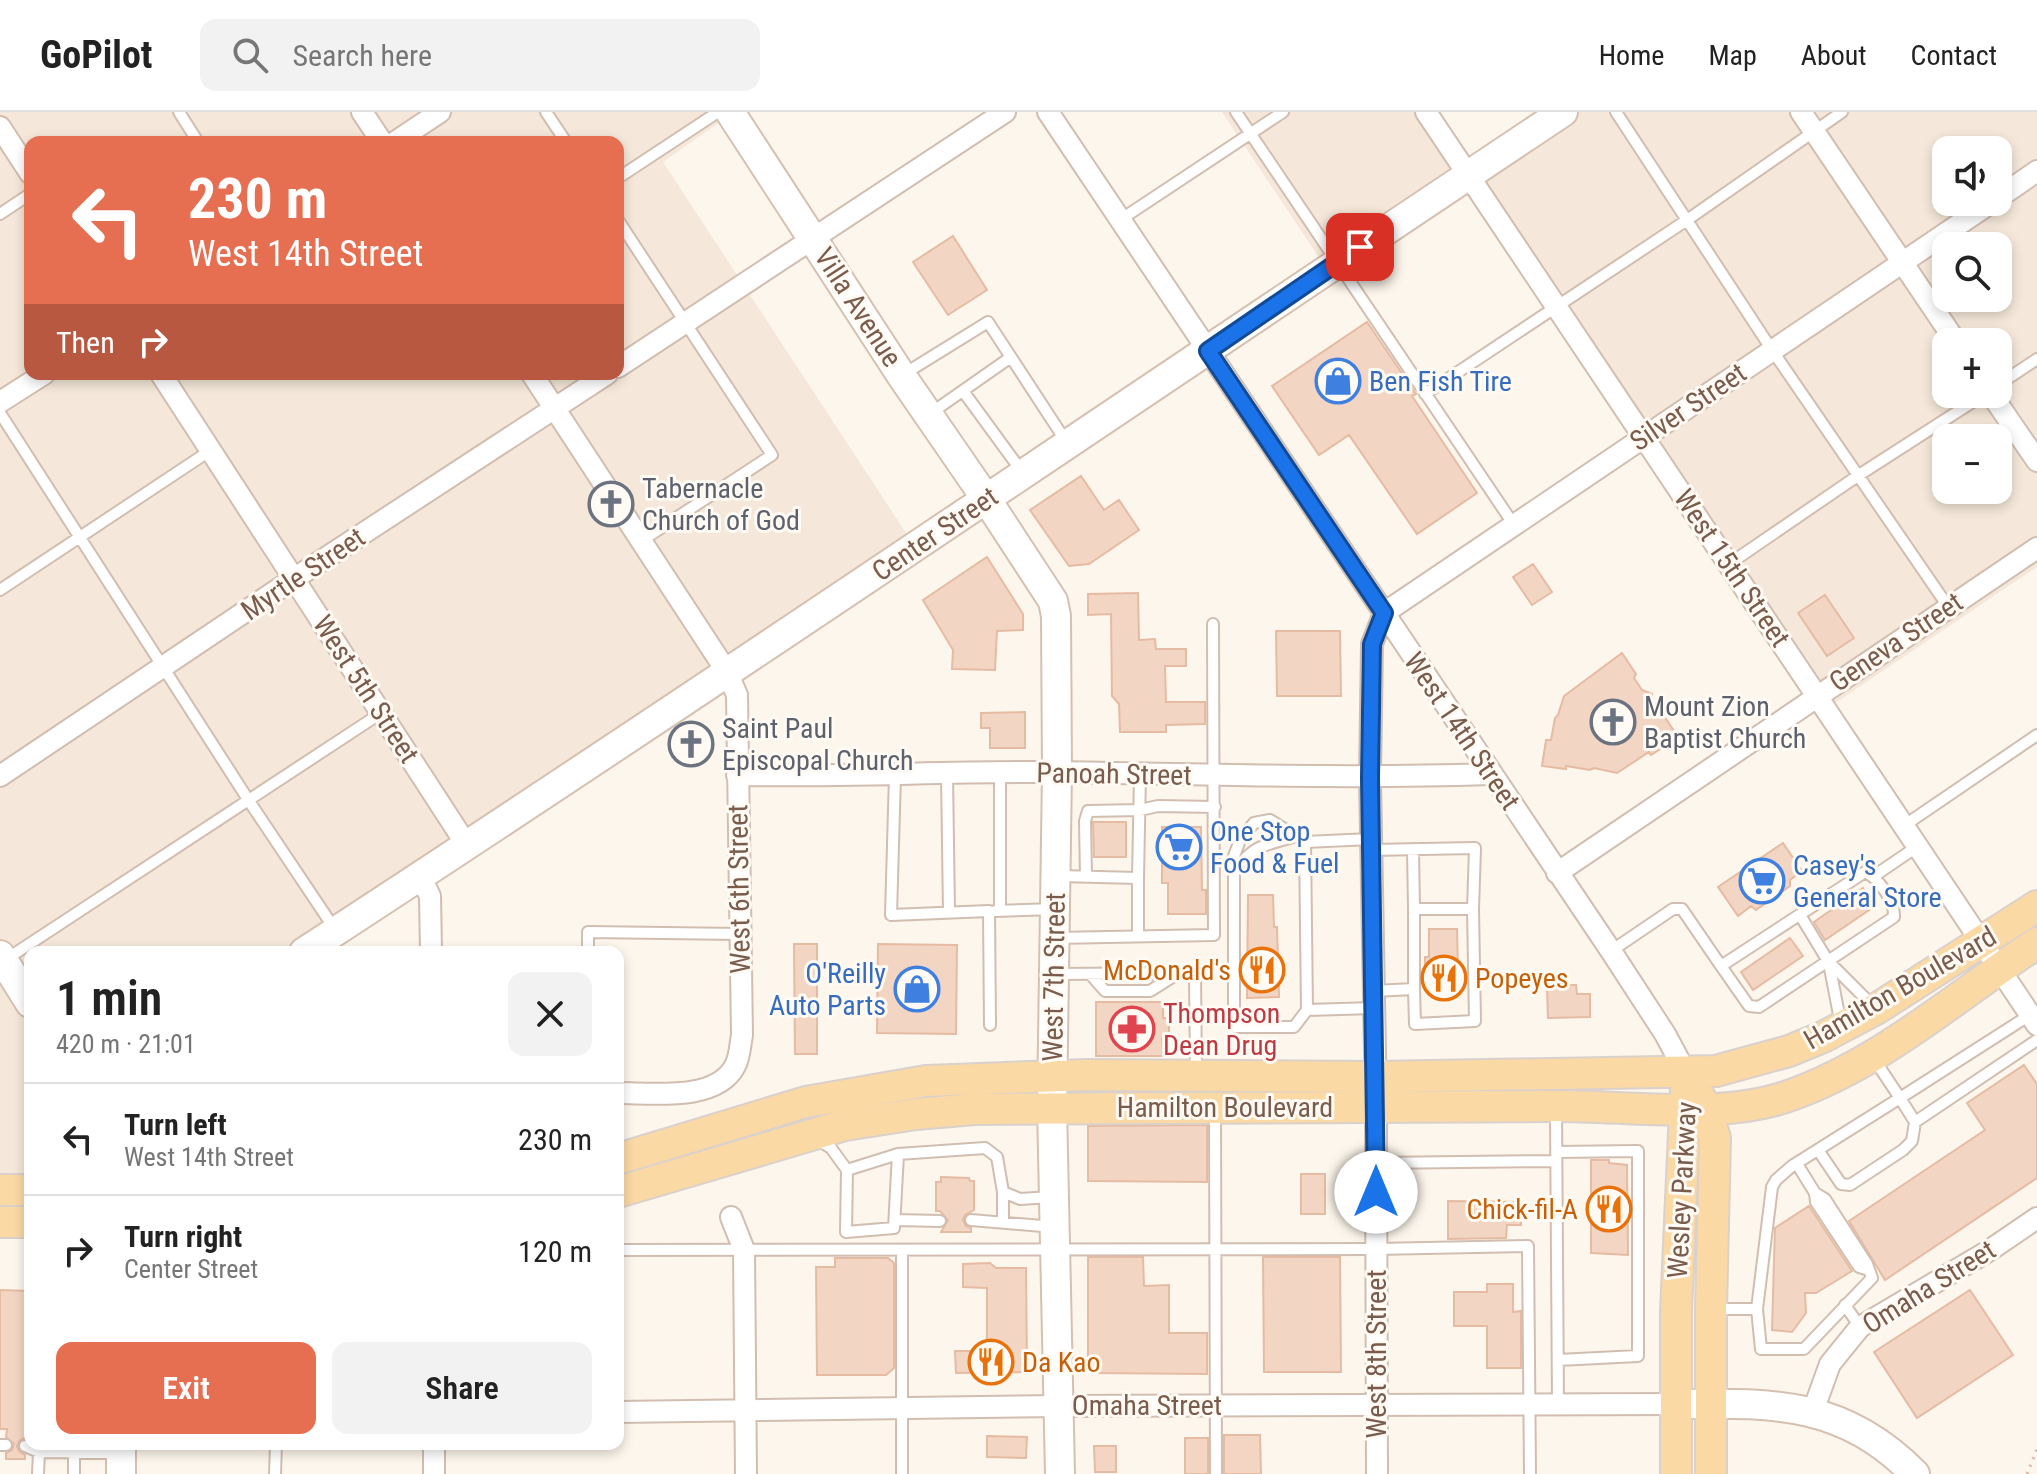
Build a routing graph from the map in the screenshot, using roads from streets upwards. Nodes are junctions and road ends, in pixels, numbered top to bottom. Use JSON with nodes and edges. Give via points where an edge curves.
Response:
{"nodes":[{"id":1,"x":362,"y":112,"type":"edge"},
{"id":2,"x":440,"y":112,"type":"edge"},
{"id":3,"x":730,"y":112,"type":"edge"},
{"id":4,"x":1005,"y":112,"type":"edge"},
{"id":5,"x":1048,"y":112,"type":"edge"},
{"id":6,"x":1426,"y":112,"type":"edge"},
{"id":7,"x":1562,"y":112,"type":"edge"},
{"id":8,"x":1801,"y":112,"type":"edge"},
{"id":9,"x":0,"y":127,"type":"edge"},
{"id":10,"x":378,"y":136,"type":"edge"},
{"id":11,"x":404,"y":136,"type":"edge"},
{"id":12,"x":24,"y":164,"type":"edge"},
{"id":13,"x":2037,"y":171,"type":"edge"},
{"id":14,"x":1469,"y":175,"type":"junction"},
{"id":15,"x":2012,"y":188,"type":"edge"},
{"id":16,"x":1971,"y":216,"type":"edge"},
{"id":17,"x":812,"y":237,"type":"junction"},
{"id":18,"x":1902,"y":262,"type":"junction"},
{"id":19,"x":1947,"y":328,"type":"edge"},
{"id":20,"x":1208,"y":351,"type":"junction"},
{"id":21,"x":624,"y":363,"type":"edge"},
{"id":22,"x":35,"y":380,"type":"edge"},
{"id":23,"x":165,"y":380,"type":"edge"},
{"id":24,"x":536,"y":380,"type":"edge"},
{"id":25,"x":598,"y":380,"type":"edge"},
{"id":26,"x":0,"y":402,"type":"edge"},
{"id":27,"x":2001,"y":408,"type":"edge"},
{"id":28,"x":555,"y":409,"type":"junction"},
{"id":29,"x":1643,"y":438,"type":"junction"},
{"id":30,"x":2037,"y":461,"type":"edge"},
{"id":31,"x":987,"y":500,"type":"junction"},
{"id":32,"x":2037,"y":548,"type":"edge"},
{"id":33,"x":295,"y":578,"type":"junction"},
{"id":34,"x":1384,"y":613,"type":"junction"},
{"id":35,"x":727,"y":672,"type":"junction"},
{"id":36,"x":1817,"y":695,"type":"junction"},
{"id":37,"x":1057,"y":772,"type":"junction"},
{"id":38,"x":1490,"y":774,"type":"junction"},
{"id":39,"x":737,"y":775,"type":"junction"},
{"id":40,"x":0,"y":776,"type":"edge"},
{"id":41,"x":1370,"y":778,"type":"junction"},
{"id":42,"x":466,"y":844,"type":"junction"},
{"id":43,"x":1557,"y":873,"type":"junction"},
{"id":44,"x":420,"y":876,"type":"junction"},
{"id":45,"x":2037,"y":906,"type":"edge"},
{"id":46,"x":1983,"y":942,"type":"junction"},
{"id":47,"x":2037,"y":943,"type":"edge"},
{"id":48,"x":313,"y":946,"type":"edge"},
{"id":49,"x":431,"y":946,"type":"edge"},
{"id":50,"x":2,"y":958,"type":"edge"},
{"id":51,"x":2000,"y":968,"type":"junction"},
{"id":52,"x":24,"y":993,"type":"edge"},
{"id":53,"x":2035,"y":1017,"type":"edge"},
{"id":54,"x":1686,"y":1073,"type":"junction"},
{"id":55,"x":1053,"y":1076,"type":"junction"},
{"id":56,"x":1375,"y":1092,"type":"junction"},
{"id":57,"x":624,"y":1093,"type":"edge"},
{"id":58,"x":1052,"y":1107,"type":"junction"},
{"id":59,"x":1697,"y":1109,"type":"junction"},
{"id":60,"x":624,"y":1157,"type":"edge"},
{"id":61,"x":0,"y":1190,"type":"edge"},
{"id":62,"x":24,"y":1190,"type":"edge"},
{"id":63,"x":624,"y":1190,"type":"edge"},
{"id":64,"x":731,"y":1217,"type":"dead end"},
{"id":65,"x":2037,"y":1218,"type":"edge"},
{"id":66,"x":0,"y":1222,"type":"edge"},
{"id":67,"x":24,"y":1222,"type":"edge"},
{"id":68,"x":1711,"y":1403,"type":"junction"},
{"id":69,"x":1378,"y":1404,"type":"junction"},
{"id":70,"x":1675,"y":1404,"type":"junction"},
{"id":71,"x":1060,"y":1406,"type":"junction"},
{"id":72,"x":746,"y":1410,"type":"junction"},
{"id":73,"x":1813,"y":1411,"type":"junction"},
{"id":74,"x":624,"y":1412,"type":"edge"},
{"id":75,"x":434,"y":1450,"type":"edge"},
{"id":76,"x":434,"y":1474,"type":"edge"},
{"id":77,"x":746,"y":1474,"type":"edge"},
{"id":78,"x":1060,"y":1474,"type":"edge"},
{"id":79,"x":1377,"y":1474,"type":"edge"},
{"id":80,"x":1676,"y":1474,"type":"edge"},
{"id":81,"x":1711,"y":1474,"type":"edge"},
{"id":82,"x":1915,"y":1474,"type":"edge"}],
"edges":[{"from":1,"to":10,"type":"street"},
{"from":2,"to":11,"type":"street"},
{"from":3,"to":17,"type":"main road","name":"Villa Avenue"},
{"from":4,"to":17,"type":"street"},
{"from":5,"to":20,"type":"street","name":"West 14th Street"},
{"from":6,"to":14,"type":"street","name":"West 15th Street"},
{"from":7,"to":14,"type":"main road","name":"Center Street"},
{"from":8,"to":18,"type":"street"},
{"from":9,"to":12,"type":"street"},
{"from":13,"to":15,"type":"street"},
{"from":14,"to":20,"type":"main road","name":"Center Street"},
{"from":14,"to":29,"type":"street","name":"West 15th Street"},
{"from":16,"to":18,"type":"street","name":"Silver Street"},
{"from":17,"to":21,"type":"street"},
{"from":17,"to":31,"type":"main road","name":"Villa Avenue"},
{"from":18,"to":19,"type":"street"},
{"from":18,"to":29,"type":"street","name":"Silver Street"},
{"from":20,"to":31,"type":"main road","name":"Center Street"},
{"from":20,"to":34,"type":"street","name":"West 14th Street"},
{"from":22,"to":26,"type":"street"},
{"from":23,"to":33,"type":"street","name":"West 5th Street"},
{"from":24,"to":28,"type":"street","name":"West 6th Street"},
{"from":25,"to":28,"type":"street","name":"Myrtle Street"},
{"from":27,"to":30,"type":"street"},
{"from":28,"to":33,"type":"street","name":"Myrtle Street"},
{"from":28,"to":35,"type":"street","name":"West 6th Street"},
{"from":29,"to":34,"type":"street","name":"Silver Street"},
{"from":29,"to":36,"type":"street","name":"West 15th Street"},
{"from":31,"to":35,"type":"main road","name":"Center Street"},
{"from":31,"to":37,"type":"main road","name":"West 7th Street","via":[[1053,601]]},
{"from":32,"to":36,"type":"street","name":"Geneva Street"},
{"from":33,"to":40,"type":"street","name":"Myrtle Street"},
{"from":33,"to":42,"type":"street","name":"West 5th Street"},
{"from":34,"to":38,"type":"street","name":"West 14th Street"},
{"from":34,"to":41,"type":"street","name":"West 8th Street","via":[[1372,644]]},
{"from":35,"to":39,"type":"street","name":"West 6th Street","via":[[737,695]]},
{"from":35,"to":42,"type":"main road","name":"Center Street"},
{"from":36,"to":43,"type":"street","name":"Geneva Street"},
{"from":36,"to":46,"type":"street","name":"West 15th Street"},
{"from":37,"to":39,"type":"street","name":"Panoah Street"},
{"from":37,"to":41,"type":"street","name":"Panoah Street"},
{"from":37,"to":55,"type":"main road","name":"West 7th Street"},
{"from":38,"to":41,"type":"street","name":"Panoah Street"},
{"from":38,"to":43,"type":"street","name":"West 14th Street"},
{"from":39,"to":57,"type":"street","name":"West 6th Street","via":[[742,1035],[737,1063],[693,1093]]},
{"from":41,"to":56,"type":"street","name":"West 8th Street"},
{"from":42,"to":44,"type":"main road","name":"Center Street"},
{"from":43,"to":54,"type":"street","name":"West 14th Street"},
{"from":44,"to":48,"type":"main road","name":"Center Street"},
{"from":44,"to":49,"type":"street","via":[[430,896]]},
{"from":45,"to":46,"type":"main road","name":"Hamilton Boulevard"},
{"from":46,"to":51,"type":"street","name":"West 15th Street"},
{"from":46,"to":54,"type":"main road","name":"Hamilton Boulevard","via":[[1876,1009],[1789,1051],[1716,1071]]},
{"from":47,"to":51,"type":"main road","name":"Hamilton Boulevard"},
{"from":50,"to":52,"type":"main road"},
{"from":51,"to":53,"type":"street","name":"West 15th Street"},
{"from":51,"to":59,"type":"main road","name":"Hamilton Boulevard","via":[[1873,1057],[1789,1096],[1750,1106]]},
{"from":54,"to":56,"type":"main road","name":"Hamilton Boulevard"},
{"from":54,"to":59,"type":"main road","name":"Wesley Parkway"},
{"from":55,"to":56,"type":"main road","name":"Hamilton Boulevard","via":[[1196,1075]]},
{"from":55,"to":58,"type":"main road","name":"West 7th Street"},
{"from":55,"to":60,"type":"main road","name":"Hamilton Boulevard","via":[[926,1081],[844,1094]]},
{"from":56,"to":58,"type":"main road","name":"Hamilton Boulevard","via":[[1215,1108]]},
{"from":56,"to":59,"type":"main road","name":"Hamilton Boulevard","via":[[1556,1106]]},
{"from":56,"to":69,"type":"street","name":"West 8th Street"},
{"from":58,"to":63,"type":"main road","name":"Hamilton Boulevard","via":[[916,1114],[845,1125]]},
{"from":58,"to":71,"type":"main road","name":"West 7th Street"},
{"from":59,"to":68,"type":"main road","name":"Wesley Parkway","via":[[1715,1138]]},
{"from":59,"to":70,"type":"main road","name":"Wesley Parkway","via":[[1676,1311]]},
{"from":61,"to":62,"type":"main road"},
{"from":64,"to":72,"type":"street","via":[[744,1250]]},
{"from":65,"to":73,"type":"street","name":"Omaha Street","via":[[1860,1327],[1830,1364]]},
{"from":66,"to":67,"type":"main road"},
{"from":68,"to":70,"type":"main road"},
{"from":68,"to":73,"type":"main road"},
{"from":68,"to":81,"type":"main road","name":"Wesley Parkway"},
{"from":69,"to":70,"type":"street","name":"Omaha Street"},
{"from":69,"to":71,"type":"street","name":"Omaha Street"},
{"from":69,"to":79,"type":"street","name":"West 8th Street"},
{"from":70,"to":80,"type":"main road","name":"Wesley Parkway"},
{"from":71,"to":72,"type":"street","name":"Omaha Street"},
{"from":71,"to":78,"type":"main road","name":"West 7th Street"},
{"from":72,"to":74,"type":"street","name":"Omaha Street"},
{"from":72,"to":77,"type":"street"},
{"from":73,"to":82,"type":"main road","via":[[1849,1425],[1895,1454]]},
{"from":75,"to":76,"type":"street"}]}
